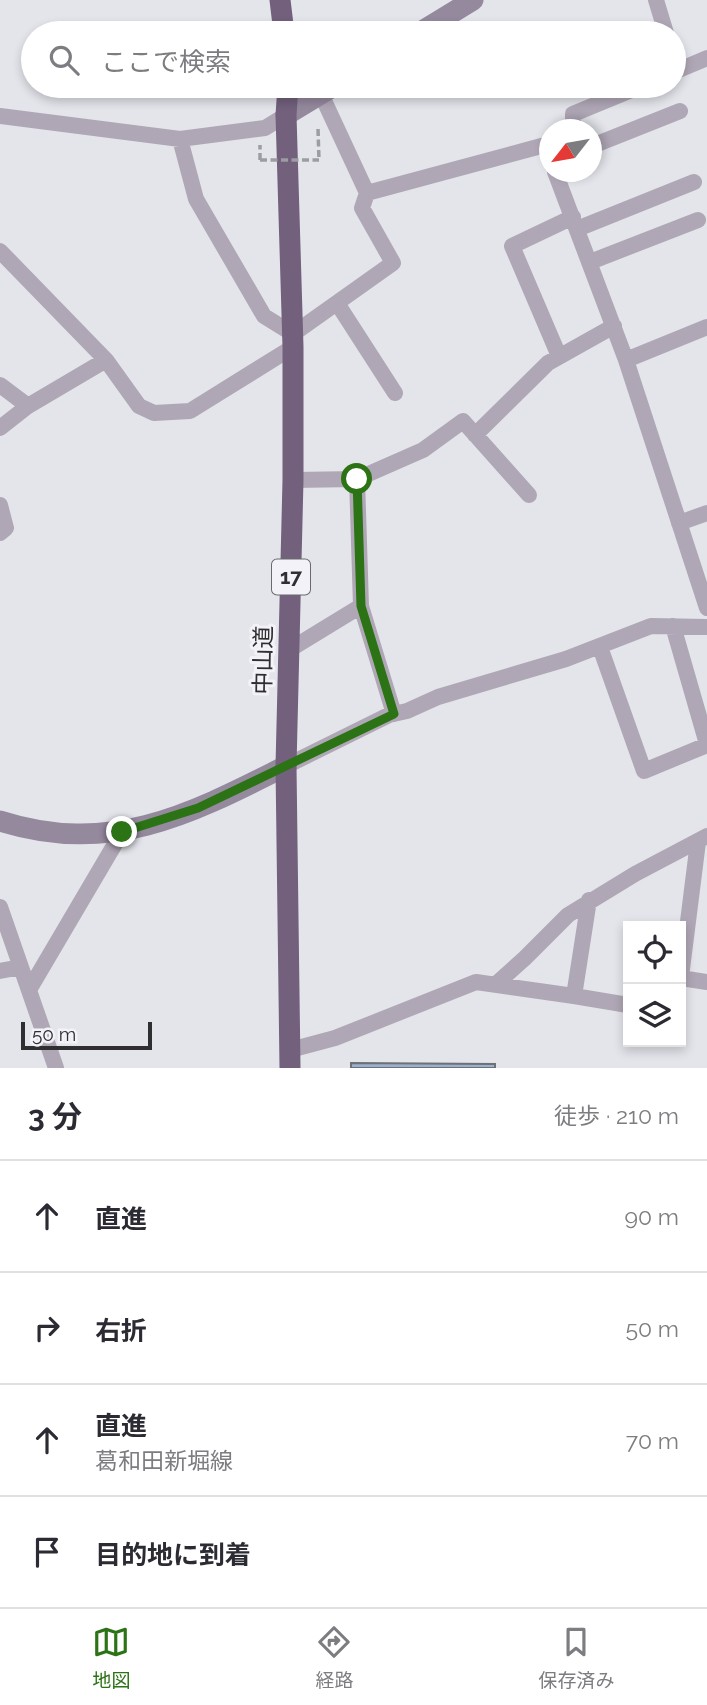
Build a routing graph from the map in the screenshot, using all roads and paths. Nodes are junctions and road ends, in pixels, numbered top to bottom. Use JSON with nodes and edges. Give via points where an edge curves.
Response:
{"nodes":[{"id":1,"x":280,"y":0,"type":"edge"},
{"id":2,"x":288,"y":0,"type":"edge"},
{"id":3,"x":473,"y":0,"type":"edge"},
{"id":4,"x":656,"y":0,"type":"edge"},
{"id":5,"x":284,"y":21,"type":"edge"},
{"id":6,"x":287,"y":21,"type":"edge"},
{"id":7,"x":439,"y":21,"type":"edge"},
{"id":8,"x":662,"y":21,"type":"edge"},
{"id":9,"x":707,"y":58,"type":"edge"},
{"id":10,"x":686,"y":63,"type":"edge"},
{"id":11,"x":287,"y":98,"type":"edge"},
{"id":12,"x":315,"y":98,"type":"edge"},
{"id":13,"x":331,"y":98,"type":"edge"},
{"id":14,"x":612,"y":98,"type":"edge"},
{"id":15,"x":680,"y":111,"type":"dead end"},
{"id":16,"x":286,"y":115,"type":"junction"},
{"id":17,"x":0,"y":116,"type":"edge"},
{"id":18,"x":573,"y":119,"type":"edge"},
{"id":19,"x":318,"y":129,"type":"dead end"},
{"id":20,"x":180,"y":139,"type":"junction"},
{"id":21,"x":602,"y":142,"type":"edge"},
{"id":22,"x":539,"y":150,"type":"edge"},
{"id":23,"x":260,"y":160,"type":"dead end"},
{"id":24,"x":559,"y":182,"type":"edge"},
{"id":25,"x":694,"y":182,"type":"dead end"},
{"id":26,"x":367,"y":193,"type":"junction"},
{"id":27,"x":698,"y":220,"type":"dead end"},
{"id":28,"x":575,"y":223,"type":"junction"},
{"id":29,"x":0,"y":251,"type":"edge"},
{"id":30,"x":590,"y":262,"type":"junction"},
{"id":31,"x":337,"y":303,"type":"junction"},
{"id":32,"x":614,"y":326,"type":"junction"},
{"id":33,"x":707,"y":327,"type":"edge"},
{"id":34,"x":293,"y":341,"type":"junction"},
{"id":35,"x":559,"y":356,"type":"junction"},
{"id":36,"x":106,"y":360,"type":"junction"},
{"id":37,"x":626,"y":360,"type":"junction"},
{"id":38,"x":0,"y":384,"type":"edge"},
{"id":39,"x":395,"y":393,"type":"dead end"},
{"id":40,"x":28,"y":406,"type":"junction"},
{"id":41,"x":0,"y":428,"type":"edge"},
{"id":42,"x":475,"y":436,"type":"junction"},
{"id":43,"x":357,"y":479,"type":"junction"},
{"id":44,"x":293,"y":480,"type":"junction"},
{"id":45,"x":529,"y":495,"type":"dead end"},
{"id":46,"x":0,"y":505,"type":"edge"},
{"id":47,"x":707,"y":513,"type":"edge"},
{"id":48,"x":680,"y":523,"type":"junction"},
{"id":49,"x":0,"y":533,"type":"edge"},
{"id":50,"x":361,"y":606,"type":"junction"},
{"id":51,"x":707,"y":608,"type":"edge"},
{"id":52,"x":673,"y":626,"type":"junction"},
{"id":53,"x":707,"y":627,"type":"edge"},
{"id":54,"x":600,"y":647,"type":"junction"},
{"id":55,"x":289,"y":650,"type":"junction"},
{"id":56,"x":394,"y":714,"type":"junction"},
{"id":57,"x":707,"y":744,"type":"edge"},
{"id":58,"x":286,"y":766,"type":"junction"},
{"id":59,"x":0,"y":821,"type":"edge"},
{"id":60,"x":122,"y":832,"type":"junction"},
{"id":61,"x":702,"y":839,"type":"edge"},
{"id":62,"x":589,"y":900,"type":"junction"},
{"id":63,"x":0,"y":907,"type":"edge"},
{"id":64,"x":686,"y":945,"type":"edge"},
{"id":65,"x":21,"y":967,"type":"junction"},
{"id":66,"x":0,"y":971,"type":"edge"},
{"id":67,"x":686,"y":979,"type":"edge"},
{"id":68,"x":707,"y":982,"type":"edge"},
{"id":69,"x":495,"y":985,"type":"junction"},
{"id":70,"x":29,"y":990,"type":"junction"},
{"id":71,"x":574,"y":996,"type":"junction"},
{"id":72,"x":623,"y":1003,"type":"edge"},
{"id":73,"x":290,"y":1059,"type":"edge"},
{"id":74,"x":56,"y":1068,"type":"edge"}],
"edges":[{"from":1,"to":5,"type":"highway"},
{"from":2,"to":6,"type":"highway"},
{"from":3,"to":7,"type":"main road"},
{"from":4,"to":8,"type":"street"},
{"from":9,"to":10,"type":"street"},
{"from":11,"to":16,"type":"highway","name":"中山道","number":"17"},
{"from":12,"to":16,"type":"main road"},
{"from":13,"to":26,"type":"street"},
{"from":14,"to":18,"type":"street","via":[[573,114]]},
{"from":15,"to":21,"type":"street"},
{"from":16,"to":20,"type":"street","via":[[265,128]]},
{"from":16,"to":34,"type":"highway","name":"中山道","number":"17"},
{"from":17,"to":20,"type":"street"},
{"from":19,"to":23,"type":"path","bridge":true,"via":[[319,160]]},
{"from":20,"to":34,"type":"street","via":[[196,199],[264,316]]},
{"from":22,"to":26,"type":"street"},
{"from":24,"to":28,"type":"street"},
{"from":25,"to":28,"type":"street"},
{"from":26,"to":31,"type":"street","via":[[362,208],[393,263]]},
{"from":27,"to":30,"type":"street"},
{"from":28,"to":30,"type":"street"},
{"from":28,"to":35,"type":"street","via":[[512,246]]},
{"from":29,"to":36,"type":"street"},
{"from":30,"to":32,"type":"street"},
{"from":31,"to":34,"type":"street"},
{"from":31,"to":39,"type":"street"},
{"from":32,"to":35,"type":"street"},
{"from":32,"to":37,"type":"street"},
{"from":33,"to":37,"type":"street"},
{"from":34,"to":36,"type":"street","via":[[190,411],[154,413],[139,406]]},
{"from":34,"to":44,"type":"highway","name":"中山道","number":"17"},
{"from":35,"to":42,"type":"street"},
{"from":36,"to":40,"type":"street"},
{"from":37,"to":48,"type":"street"},
{"from":38,"to":40,"type":"street"},
{"from":40,"to":41,"type":"street"},
{"from":42,"to":43,"type":"street","via":[[463,421],[423,450]]},
{"from":42,"to":45,"type":"street"},
{"from":43,"to":44,"type":"street"},
{"from":43,"to":50,"type":"street"},
{"from":44,"to":55,"type":"highway","name":"中山道","number":"17"},
{"from":46,"to":49,"type":"street","via":[[6,528]]},
{"from":47,"to":48,"type":"street"},
{"from":48,"to":51,"type":"street"},
{"from":50,"to":55,"type":"street"},
{"from":50,"to":56,"type":"street"},
{"from":52,"to":53,"type":"street"},
{"from":52,"to":54,"type":"street","via":[[651,626]]},
{"from":52,"to":57,"type":"street"},
{"from":54,"to":56,"type":"street"},
{"from":54,"to":57,"type":"street","via":[[644,771]]},
{"from":55,"to":58,"type":"highway","name":"中山道","number":"17"},
{"from":56,"to":58,"type":"street"},
{"from":58,"to":60,"type":"main road","via":[[198,808]]},
{"from":58,"to":73,"type":"highway","name":"中山道","number":"17"},
{"from":59,"to":60,"type":"main road","via":[[65,835]]},
{"from":60,"to":70,"type":"street"},
{"from":61,"to":62,"type":"street"},
{"from":61,"to":64,"type":"street"},
{"from":62,"to":69,"type":"street"},
{"from":62,"to":71,"type":"street"},
{"from":63,"to":65,"type":"street"},
{"from":65,"to":66,"type":"street"},
{"from":65,"to":70,"type":"street"},
{"from":67,"to":68,"type":"street"},
{"from":69,"to":71,"type":"street"},
{"from":69,"to":73,"type":"street","via":[[476,982]]},
{"from":70,"to":74,"type":"street"},
{"from":71,"to":72,"type":"street"}]}
